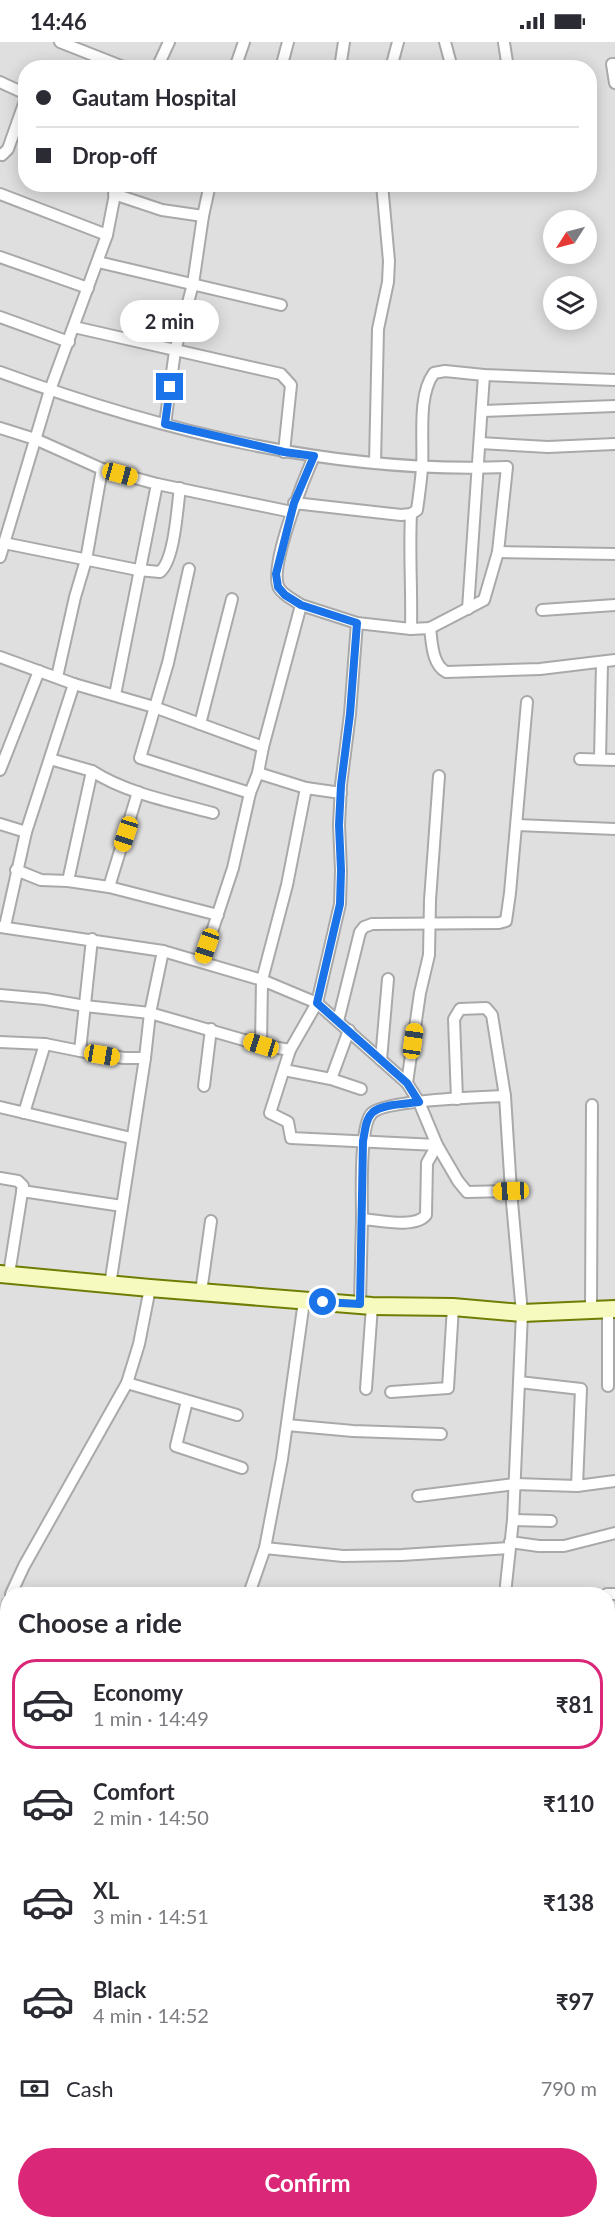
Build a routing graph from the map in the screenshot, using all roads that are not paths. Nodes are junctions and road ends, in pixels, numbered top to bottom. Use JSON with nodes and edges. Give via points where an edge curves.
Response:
{"nodes":[{"id":1,"x":60,"y":42,"type":"edge"},
{"id":2,"x":169,"y":42,"type":"edge"},
{"id":3,"x":244,"y":42,"type":"edge"},
{"id":4,"x":288,"y":42,"type":"edge"},
{"id":5,"x":398,"y":42,"type":"edge"},
{"id":6,"x":445,"y":42,"type":"edge"},
{"id":7,"x":341,"y":43,"type":"edge"},
{"id":8,"x":504,"y":43,"type":"edge"},
{"id":9,"x":106,"y":60,"type":"edge"},
{"id":10,"x":161,"y":60,"type":"edge"},
{"id":11,"x":238,"y":60,"type":"edge"},
{"id":12,"x":283,"y":60,"type":"edge"},
{"id":13,"x":340,"y":60,"type":"edge"},
{"id":14,"x":393,"y":60,"type":"edge"},
{"id":15,"x":450,"y":60,"type":"edge"},
{"id":16,"x":507,"y":60,"type":"edge"},
{"id":17,"x":615,"y":64,"type":"edge"},
{"id":18,"x":0,"y":82,"type":"edge"},
{"id":19,"x":615,"y":83,"type":"edge"},
{"id":20,"x":18,"y":90,"type":"edge"},
{"id":21,"x":18,"y":121,"type":"edge"},
{"id":22,"x":0,"y":154,"type":"edge"},
{"id":23,"x":114,"y":192,"type":"edge"},
{"id":24,"x":122,"y":192,"type":"edge"},
{"id":25,"x":208,"y":192,"type":"edge"},
{"id":26,"x":383,"y":192,"type":"edge"},
{"id":27,"x":0,"y":194,"type":"edge"},
{"id":28,"x":203,"y":216,"type":"junction"},
{"id":29,"x":107,"y":235,"type":"junction"},
{"id":30,"x":0,"y":257,"type":"edge"},
{"id":31,"x":98,"y":262,"type":"junction"},
{"id":32,"x":193,"y":284,"type":"junction"},
{"id":33,"x":88,"y":288,"type":"junction"},
{"id":34,"x":281,"y":305,"type":"dead end"},
{"id":35,"x":0,"y":317,"type":"edge"},
{"id":36,"x":74,"y":327,"type":"junction"},
{"id":37,"x":69,"y":342,"type":"junction"},
{"id":38,"x":175,"y":351,"type":"junction"},
{"id":39,"x":0,"y":372,"type":"edge"},
{"id":40,"x":484,"y":375,"type":"junction"},
{"id":41,"x":615,"y":380,"type":"edge"},
{"id":42,"x":50,"y":390,"type":"junction"},
{"id":43,"x":615,"y":406,"type":"edge"},
{"id":44,"x":482,"y":411,"type":"junction"},
{"id":45,"x":165,"y":424,"type":"junction"},
{"id":46,"x":0,"y":428,"type":"edge"},
{"id":47,"x":35,"y":439,"type":"junction"},
{"id":48,"x":480,"y":443,"type":"junction"},
{"id":49,"x":615,"y":444,"type":"edge"},
{"id":50,"x":284,"y":452,"type":"junction"},
{"id":51,"x":314,"y":456,"type":"junction"},
{"id":52,"x":375,"y":463,"type":"junction"},
{"id":53,"x":422,"y":468,"type":"junction"},
{"id":54,"x":477,"y":468,"type":"junction"},
{"id":55,"x":102,"y":469,"type":"junction"},
{"id":56,"x":157,"y":484,"type":"junction"},
{"id":57,"x":180,"y":488,"type":"junction"},
{"id":58,"x":293,"y":507,"type":"junction"},
{"id":59,"x":411,"y":514,"type":"junction"},
{"id":60,"x":4,"y":543,"type":"junction"},
{"id":61,"x":498,"y":552,"type":"junction"},
{"id":62,"x":615,"y":554,"type":"edge"},
{"id":63,"x":0,"y":557,"type":"edge"},
{"id":64,"x":86,"y":560,"type":"junction"},
{"id":65,"x":189,"y":568,"type":"dead end"},
{"id":66,"x":138,"y":570,"type":"junction"},
{"id":67,"x":232,"y":599,"type":"dead end"},
{"id":68,"x":301,"y":605,"type":"junction"},
{"id":69,"x":615,"y":605,"type":"edge"},
{"id":70,"x":468,"y":609,"type":"junction"},
{"id":71,"x":542,"y":610,"type":"dead end"},
{"id":72,"x":357,"y":623,"type":"junction"},
{"id":73,"x":430,"y":628,"type":"junction"},
{"id":74,"x":411,"y":629,"type":"junction"},
{"id":75,"x":0,"y":657,"type":"edge"},
{"id":76,"x":615,"y":660,"type":"edge"},
{"id":77,"x":602,"y":662,"type":"junction"},
{"id":78,"x":39,"y":671,"type":"junction"},
{"id":79,"x":57,"y":678,"type":"junction"},
{"id":80,"x":74,"y":684,"type":"junction"},
{"id":81,"x":115,"y":695,"type":"junction"},
{"id":82,"x":527,"y":702,"type":"dead end"},
{"id":83,"x":154,"y":707,"type":"junction"},
{"id":84,"x":200,"y":724,"type":"junction"},
{"id":85,"x":262,"y":747,"type":"junction"},
{"id":86,"x":50,"y":759,"type":"junction"},
{"id":87,"x":580,"y":759,"type":"dead end"},
{"id":88,"x":600,"y":759,"type":"junction"},
{"id":89,"x":615,"y":760,"type":"edge"},
{"id":90,"x":0,"y":770,"type":"edge"},
{"id":91,"x":92,"y":771,"type":"junction"},
{"id":92,"x":258,"y":773,"type":"junction"},
{"id":93,"x":439,"y":776,"type":"dead end"},
{"id":94,"x":306,"y":788,"type":"junction"},
{"id":95,"x":138,"y":792,"type":"junction"},
{"id":96,"x":250,"y":793,"type":"junction"},
{"id":97,"x":341,"y":793,"type":"junction"},
{"id":98,"x":213,"y":813,"type":"dead end"},
{"id":99,"x":0,"y":824,"type":"edge"},
{"id":100,"x":517,"y":825,"type":"junction"},
{"id":101,"x":615,"y":829,"type":"edge"},
{"id":102,"x":26,"y":832,"type":"junction"},
{"id":103,"x":16,"y":870,"type":"junction"},
{"id":104,"x":68,"y":881,"type":"junction"},
{"id":105,"x":109,"y":887,"type":"junction"},
{"id":106,"x":218,"y":915,"type":"junction"},
{"id":107,"x":430,"y":925,"type":"junction"},
{"id":108,"x":2,"y":927,"type":"edge"},
{"id":109,"x":92,"y":939,"type":"junction"},
{"id":110,"x":163,"y":951,"type":"junction"},
{"id":111,"x":202,"y":962,"type":"junction"},
{"id":112,"x":388,"y":979,"type":"dead end"},
{"id":113,"x":262,"y":980,"type":"junction"},
{"id":114,"x":0,"y":994,"type":"edge"},
{"id":115,"x":317,"y":1003,"type":"junction"},
{"id":116,"x":85,"y":1006,"type":"junction"},
{"id":117,"x":150,"y":1013,"type":"junction"},
{"id":118,"x":338,"y":1022,"type":"junction"},
{"id":119,"x":211,"y":1029,"type":"junction"},
{"id":120,"x":349,"y":1030,"type":"junction"},
{"id":121,"x":0,"y":1041,"type":"edge"},
{"id":122,"x":45,"y":1044,"type":"junction"},
{"id":123,"x":261,"y":1045,"type":"junction"},
{"id":124,"x":290,"y":1050,"type":"junction"},
{"id":125,"x":80,"y":1051,"type":"junction"},
{"id":126,"x":145,"y":1058,"type":"junction"},
{"id":127,"x":381,"y":1060,"type":"junction"},
{"id":128,"x":284,"y":1070,"type":"junction"},
{"id":129,"x":331,"y":1079,"type":"junction"},
{"id":130,"x":407,"y":1083,"type":"junction"},
{"id":131,"x":204,"y":1086,"type":"dead end"},
{"id":132,"x":361,"y":1089,"type":"dead end"},
{"id":133,"x":506,"y":1096,"type":"junction"},
{"id":134,"x":457,"y":1099,"type":"junction"},
{"id":135,"x":419,"y":1102,"type":"junction"},
{"id":136,"x":592,"y":1105,"type":"dead end"},
{"id":137,"x":0,"y":1107,"type":"edge"},
{"id":138,"x":24,"y":1113,"type":"junction"},
{"id":139,"x":131,"y":1138,"type":"junction"},
{"id":140,"x":363,"y":1141,"type":"junction"},
{"id":141,"x":437,"y":1145,"type":"junction"},
{"id":142,"x":0,"y":1178,"type":"edge"},
{"id":143,"x":22,"y":1191,"type":"junction"},
{"id":144,"x":511,"y":1191,"type":"junction"},
{"id":145,"x":122,"y":1206,"type":"junction"},
{"id":146,"x":362,"y":1219,"type":"junction"},
{"id":147,"x":211,"y":1221,"type":"dead end"},
{"id":148,"x":5,"y":1274,"type":"edge"},
{"id":149,"x":110,"y":1285,"type":"junction"},
{"id":150,"x":150,"y":1288,"type":"junction"},
{"id":151,"x":201,"y":1292,"type":"junction"},
{"id":152,"x":304,"y":1301,"type":"junction"},
{"id":153,"x":366,"y":1305,"type":"junction"},
{"id":154,"x":453,"y":1307,"type":"junction"},
{"id":155,"x":591,"y":1310,"type":"junction"},
{"id":156,"x":612,"y":1310,"type":"edge"},
{"id":157,"x":522,"y":1313,"type":"junction"},
{"id":158,"x":519,"y":1382,"type":"junction"},
{"id":159,"x":128,"y":1383,"type":"junction"},
{"id":160,"x":608,"y":1386,"type":"dead end"},
{"id":161,"x":366,"y":1389,"type":"dead end"},
{"id":162,"x":391,"y":1392,"type":"dead end"},
{"id":163,"x":188,"y":1401,"type":"junction"},
{"id":164,"x":237,"y":1415,"type":"dead end"},
{"id":165,"x":286,"y":1425,"type":"junction"},
{"id":166,"x":441,"y":1434,"type":"dead end"},
{"id":167,"x":242,"y":1468,"type":"dead end"},
{"id":168,"x":615,"y":1481,"type":"edge"},
{"id":169,"x":515,"y":1484,"type":"junction"},
{"id":170,"x":577,"y":1486,"type":"junction"},
{"id":171,"x":418,"y":1496,"type":"dead end"},
{"id":172,"x":513,"y":1520,"type":"junction"},
{"id":173,"x":551,"y":1521,"type":"dead end"},
{"id":174,"x":615,"y":1533,"type":"edge"},
{"id":175,"x":509,"y":1545,"type":"junction"},
{"id":176,"x":265,"y":1548,"type":"junction"},
{"id":177,"x":14,"y":1587,"type":"edge"},
{"id":178,"x":251,"y":1587,"type":"edge"},
{"id":179,"x":506,"y":1587,"type":"edge"}],
"edges":[{"from":1,"to":9,"type":"street"},
{"from":2,"to":10,"type":"street"},
{"from":3,"to":11,"type":"street"},
{"from":4,"to":12,"type":"street"},
{"from":5,"to":14,"type":"street"},
{"from":6,"to":15,"type":"street"},
{"from":7,"to":13,"type":"street"},
{"from":8,"to":16,"type":"street"},
{"from":17,"to":19,"type":"street"},
{"from":18,"to":20,"type":"street"},
{"from":21,"to":22,"type":"street","via":[[8,149]]},
{"from":23,"to":29,"type":"street"},
{"from":24,"to":28,"type":"street","via":[[162,210]]},
{"from":25,"to":28,"type":"street"},
{"from":26,"to":52,"type":"street","via":[[389,261],[378,329]]},
{"from":27,"to":29,"type":"street"},
{"from":28,"to":32,"type":"street"},
{"from":29,"to":31,"type":"street"},
{"from":30,"to":33,"type":"street"},
{"from":31,"to":32,"type":"street"},
{"from":31,"to":33,"type":"street"},
{"from":32,"to":34,"type":"street"},
{"from":32,"to":38,"type":"street"},
{"from":33,"to":36,"type":"street"},
{"from":35,"to":37,"type":"street"},
{"from":36,"to":37,"type":"street"},
{"from":36,"to":38,"type":"street"},
{"from":37,"to":42,"type":"street"},
{"from":38,"to":45,"type":"street"},
{"from":38,"to":50,"type":"street","via":[[281,374],[291,385]]},
{"from":39,"to":42,"type":"street"},
{"from":40,"to":41,"type":"street"},
{"from":40,"to":44,"type":"street"},
{"from":40,"to":53,"type":"street","via":[[445,371],[434,373],[429,380],[424,393]]},
{"from":42,"to":45,"type":"street"},
{"from":42,"to":47,"type":"street"},
{"from":43,"to":44,"type":"street"},
{"from":44,"to":48,"type":"street"},
{"from":45,"to":50,"type":"street"},
{"from":46,"to":47,"type":"street"},
{"from":47,"to":55,"type":"street"},
{"from":47,"to":60,"type":"street"},
{"from":48,"to":49,"type":"street","via":[[548,447]]},
{"from":48,"to":54,"type":"street"},
{"from":50,"to":51,"type":"street"},
{"from":51,"to":52,"type":"street"},
{"from":51,"to":58,"type":"street"},
{"from":52,"to":53,"type":"street"},
{"from":53,"to":54,"type":"street"},
{"from":53,"to":59,"type":"street","via":[[417,510]]},
{"from":54,"to":61,"type":"street","via":[[507,467]]},
{"from":54,"to":70,"type":"street"},
{"from":55,"to":56,"type":"street"},
{"from":55,"to":64,"type":"street"},
{"from":56,"to":57,"type":"street"},
{"from":56,"to":66,"type":"street"},
{"from":57,"to":58,"type":"street"},
{"from":57,"to":66,"type":"street","via":[[166,567],[160,572]]},
{"from":58,"to":59,"type":"street"},
{"from":58,"to":68,"type":"street","via":[[276,574],[278,587]]},
{"from":59,"to":74,"type":"street"},
{"from":60,"to":63,"type":"street"},
{"from":60,"to":64,"type":"street"},
{"from":61,"to":62,"type":"street"},
{"from":61,"to":70,"type":"street","via":[[484,600]]},
{"from":64,"to":66,"type":"street"},
{"from":64,"to":79,"type":"street"},
{"from":65,"to":83,"type":"street"},
{"from":66,"to":81,"type":"street"},
{"from":67,"to":84,"type":"street"},
{"from":68,"to":72,"type":"street"},
{"from":68,"to":85,"type":"street"},
{"from":69,"to":71,"type":"street"},
{"from":70,"to":73,"type":"street"},
{"from":72,"to":74,"type":"street"},
{"from":72,"to":97,"type":"street"},
{"from":73,"to":74,"type":"street"},
{"from":73,"to":77,"type":"street","via":[[436,661],[446,672],[540,669]]},
{"from":75,"to":78,"type":"street"},
{"from":76,"to":77,"type":"street"},
{"from":77,"to":88,"type":"street"},
{"from":78,"to":79,"type":"street"},
{"from":78,"to":90,"type":"street"},
{"from":79,"to":80,"type":"street"},
{"from":80,"to":81,"type":"street"},
{"from":80,"to":86,"type":"street"},
{"from":81,"to":83,"type":"street"},
{"from":82,"to":100,"type":"street"},
{"from":83,"to":84,"type":"street"},
{"from":83,"to":96,"type":"street","via":[[140,758]]},
{"from":84,"to":85,"type":"street"},
{"from":85,"to":92,"type":"street"},
{"from":86,"to":91,"type":"street"},
{"from":86,"to":102,"type":"street"},
{"from":87,"to":88,"type":"street"},
{"from":88,"to":89,"type":"street"},
{"from":91,"to":95,"type":"street"},
{"from":91,"to":104,"type":"street"},
{"from":92,"to":94,"type":"street"},
{"from":92,"to":96,"type":"street"},
{"from":93,"to":107,"type":"street"},
{"from":94,"to":97,"type":"street"},
{"from":94,"to":113,"type":"street","via":[[287,885]]},
{"from":95,"to":98,"type":"street"},
{"from":95,"to":105,"type":"street"},
{"from":96,"to":106,"type":"street"},
{"from":97,"to":115,"type":"street","via":[[340,904]]},
{"from":99,"to":102,"type":"street"},
{"from":100,"to":101,"type":"street"},
{"from":100,"to":107,"type":"street","via":[[506,921]]},
{"from":102,"to":103,"type":"street"},
{"from":103,"to":104,"type":"street","via":[[41,880]]},
{"from":103,"to":108,"type":"street"},
{"from":104,"to":105,"type":"street"},
{"from":105,"to":106,"type":"street"},
{"from":106,"to":111,"type":"street"},
{"from":107,"to":118,"type":"street","via":[[364,927]]},
{"from":107,"to":130,"type":"street","via":[[429,955]]},
{"from":108,"to":109,"type":"street"},
{"from":109,"to":110,"type":"street"},
{"from":109,"to":116,"type":"street"},
{"from":110,"to":111,"type":"street"},
{"from":110,"to":117,"type":"street"},
{"from":111,"to":113,"type":"street"},
{"from":112,"to":127,"type":"street"},
{"from":113,"to":115,"type":"street"},
{"from":113,"to":123,"type":"street"},
{"from":114,"to":116,"type":"street"},
{"from":115,"to":118,"type":"street"},
{"from":115,"to":124,"type":"street"},
{"from":116,"to":117,"type":"street"},
{"from":116,"to":125,"type":"street"},
{"from":117,"to":119,"type":"street"},
{"from":117,"to":126,"type":"street"},
{"from":118,"to":120,"type":"street"},
{"from":119,"to":123,"type":"street"},
{"from":119,"to":131,"type":"street"},
{"from":120,"to":127,"type":"street"},
{"from":120,"to":129,"type":"street"},
{"from":121,"to":122,"type":"street"},
{"from":122,"to":125,"type":"street"},
{"from":122,"to":138,"type":"street"},
{"from":123,"to":124,"type":"street"},
{"from":124,"to":128,"type":"street"},
{"from":125,"to":126,"type":"street"},
{"from":126,"to":139,"type":"street"},
{"from":127,"to":130,"type":"street"},
{"from":128,"to":129,"type":"street"},
{"from":128,"to":140,"type":"street","via":[[270,1113],[288,1122],[291,1138]]},
{"from":129,"to":132,"type":"street"},
{"from":130,"to":135,"type":"street"},
{"from":133,"to":134,"type":"street"},
{"from":133,"to":134,"type":"street","via":[[492,1016],[486,1008],[469,1007],[460,1009],[454,1019]]},
{"from":133,"to":144,"type":"street"},
{"from":134,"to":135,"type":"street"},
{"from":135,"to":140,"type":"street","via":[[372,1113]]},
{"from":135,"to":141,"type":"street"},
{"from":136,"to":155,"type":"street"},
{"from":137,"to":138,"type":"street"},
{"from":138,"to":139,"type":"street"},
{"from":139,"to":145,"type":"street"},
{"from":140,"to":141,"type":"street"},
{"from":140,"to":146,"type":"street"},
{"from":141,"to":144,"type":"street","via":[[467,1192]]},
{"from":141,"to":146,"type":"street","via":[[427,1162],[426,1215],[422,1219],[410,1223]]},
{"from":142,"to":143,"type":"street","via":[[18,1181]]},
{"from":143,"to":145,"type":"street"},
{"from":143,"to":148,"type":"street"},
{"from":144,"to":157,"type":"street"},
{"from":145,"to":149,"type":"street"},
{"from":146,"to":153,"type":"street"},
{"from":147,"to":151,"type":"street"},
{"from":148,"to":149,"type":"street"},
{"from":149,"to":150,"type":"street"},
{"from":150,"to":151,"type":"street"},
{"from":150,"to":159,"type":"street"},
{"from":151,"to":152,"type":"street"},
{"from":152,"to":153,"type":"street"},
{"from":152,"to":165,"type":"street"},
{"from":153,"to":154,"type":"street"},
{"from":153,"to":161,"type":"street"},
{"from":154,"to":157,"type":"street"},
{"from":154,"to":162,"type":"street","via":[[448,1388]]},
{"from":155,"to":156,"type":"street"},
{"from":155,"to":157,"type":"street"},
{"from":156,"to":160,"type":"street"},
{"from":157,"to":158,"type":"street"},
{"from":158,"to":169,"type":"street"},
{"from":158,"to":170,"type":"street","via":[[581,1389]]},
{"from":159,"to":163,"type":"street"},
{"from":159,"to":177,"type":"street"},
{"from":163,"to":164,"type":"street"},
{"from":163,"to":167,"type":"street","via":[[176,1446]]},
{"from":165,"to":166,"type":"street"},
{"from":165,"to":176,"type":"street"},
{"from":168,"to":170,"type":"street"},
{"from":169,"to":170,"type":"street"},
{"from":169,"to":171,"type":"street"},
{"from":169,"to":172,"type":"street"},
{"from":172,"to":173,"type":"street"},
{"from":172,"to":175,"type":"street"},
{"from":174,"to":175,"type":"street","via":[[564,1546]]},
{"from":175,"to":176,"type":"street","via":[[355,1556]]},
{"from":175,"to":179,"type":"street"},
{"from":176,"to":178,"type":"street"}]}
